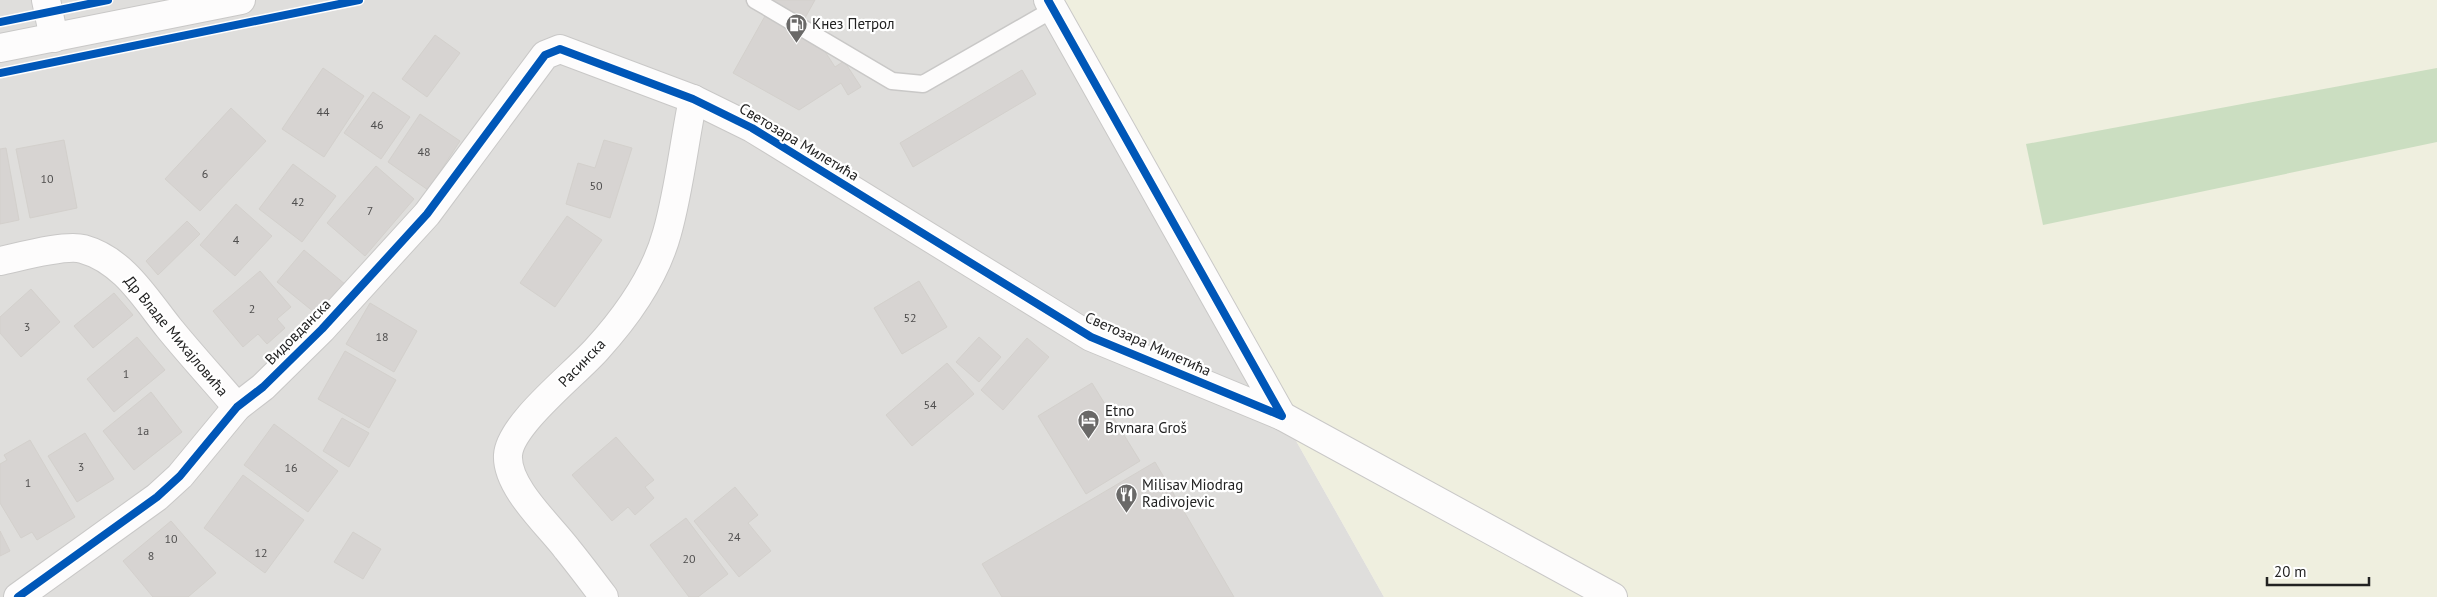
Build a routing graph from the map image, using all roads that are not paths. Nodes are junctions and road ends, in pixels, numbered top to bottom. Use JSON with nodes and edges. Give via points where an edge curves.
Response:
{"nodes":[{"id":1,"x":46,"y":0,"type":"edge"},
{"id":2,"x":241,"y":0,"type":"edge"},
{"id":3,"x":755,"y":0,"type":"edge"},
{"id":4,"x":1050,"y":5,"type":"edge"},
{"id":5,"x":54,"y":38,"type":"junction"},
{"id":6,"x":0,"y":48,"type":"edge"},
{"id":7,"x":560,"y":50,"type":"joint"},
{"id":8,"x":693,"y":99,"type":"junction"},
{"id":9,"x":0,"y":261,"type":"edge"},
{"id":10,"x":237,"y":407,"type":"junction"},
{"id":11,"x":1282,"y":416,"type":"junction"},
{"id":12,"x":18,"y":597,"type":"edge"},
{"id":13,"x":604,"y":597,"type":"edge"},
{"id":14,"x":1613,"y":597,"type":"edge"}],
"edges":[{"from":1,"to":5,"type":"street"},
{"from":2,"to":5,"type":"street"},
{"from":3,"to":4,"type":"lane","via":[[892,81],[923,84]]},
{"from":4,"to":11,"type":"street"},
{"from":5,"to":6,"type":"street"},
{"from":7,"to":8,"type":"street","name":"Светозара Милетића"},
{"from":7,"to":10,"type":"street","name":"Видовданска","via":[[545,55],[427,214],[322,329]]},
{"from":8,"to":11,"type":"street","name":"Светозара Милетића","via":[[752,128],[1092,337]]},
{"from":8,"to":13,"type":"street","name":"Расинска","via":[[667,234],[647,282],[622,320],[596,350],[520,427],[508,455],[510,470],[524,497]]},
{"from":9,"to":10,"type":"street","name":"Др Владе Михајловића","via":[[51,251],[82,249],[117,266]]},
{"from":10,"to":12,"type":"street","name":"Видовданска","via":[[180,476],[157,497]]},
{"from":11,"to":14,"type":"street","name":"Светозара Милетића"}]}
